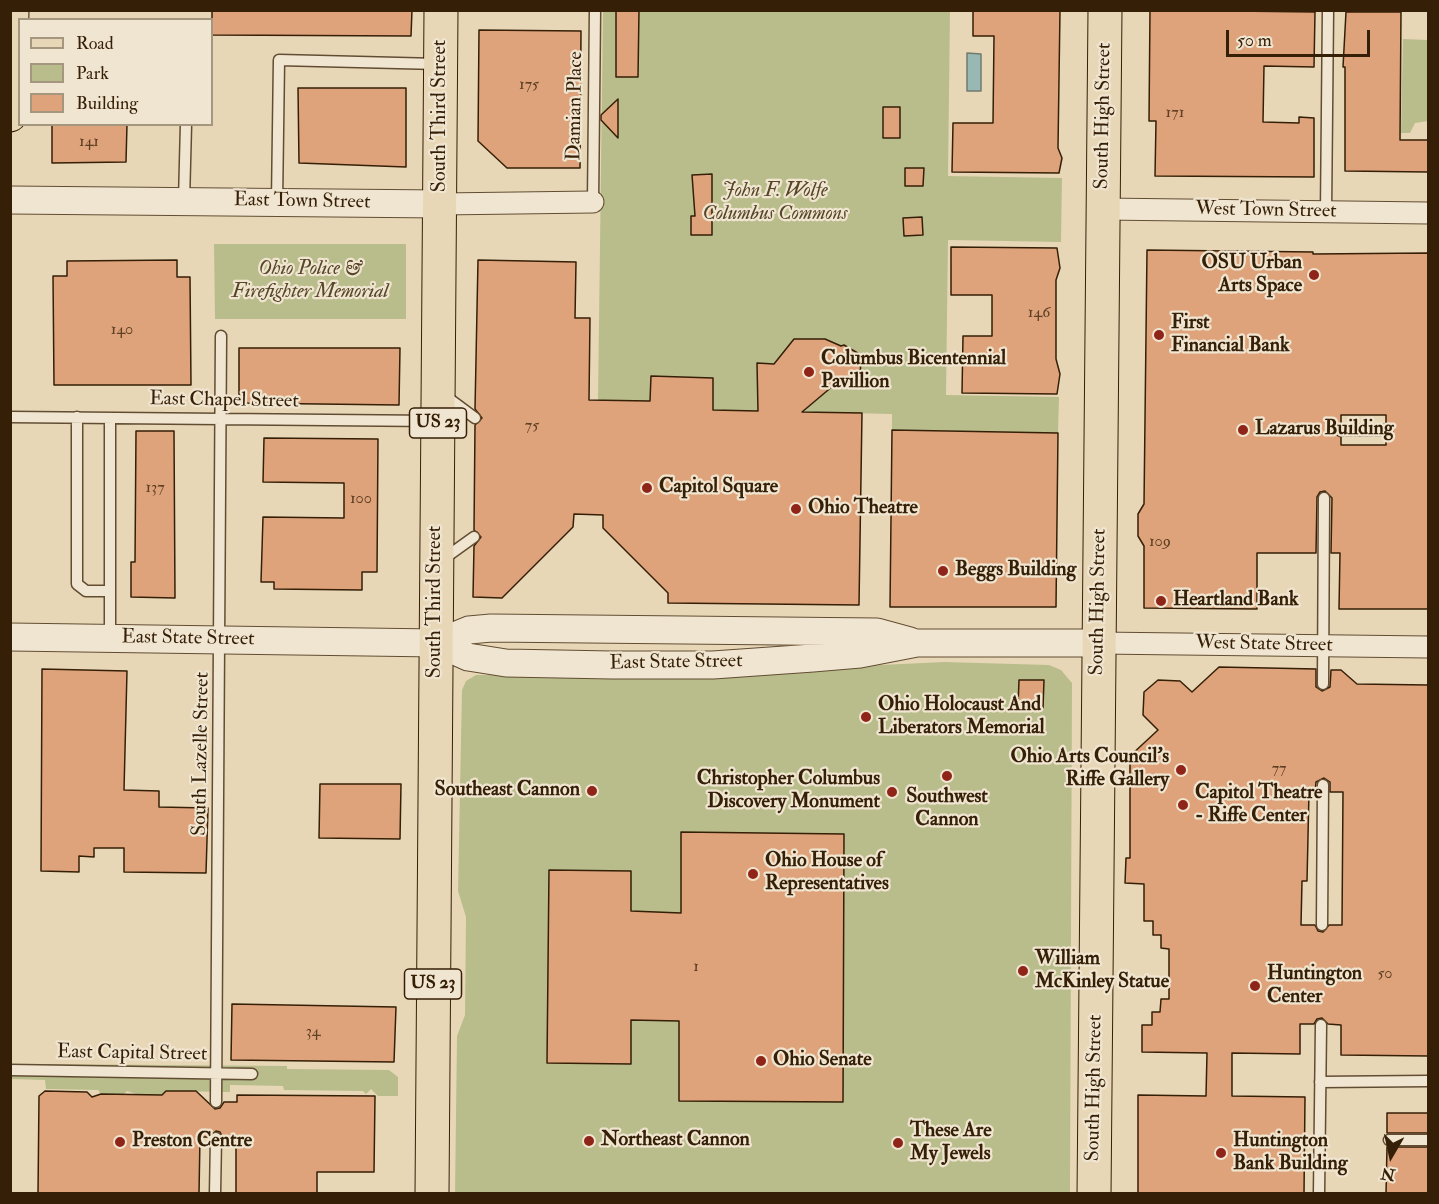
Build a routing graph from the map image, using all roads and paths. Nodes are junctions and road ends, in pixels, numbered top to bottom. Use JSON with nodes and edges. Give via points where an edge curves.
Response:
{"nodes":[{"id":1,"x":12,"y":10,"type":"edge"},
{"id":2,"x":441,"y":10,"type":"edge"},
{"id":3,"x":595,"y":10,"type":"edge"},
{"id":4,"x":1105,"y":10,"type":"edge"},
{"id":5,"x":1328,"y":10,"type":"edge"},
{"id":6,"x":11,"y":56,"type":"edge"},
{"id":7,"x":441,"y":64,"type":"junction"},
{"id":8,"x":10,"y":115,"type":"edge"},
{"id":9,"x":186,"y":126,"type":"edge"},
{"id":10,"x":10,"y":200,"type":"edge"},
{"id":11,"x":184,"y":201,"type":"junction"},
{"id":12,"x":278,"y":202,"type":"junction"},
{"id":13,"x":593,"y":202,"type":"joint"},
{"id":14,"x":441,"y":204,"type":"junction"},
{"id":15,"x":1103,"y":209,"type":"junction"},
{"id":16,"x":1326,"y":212,"type":"junction"},
{"id":17,"x":1428,"y":213,"type":"edge"},
{"id":18,"x":221,"y":336,"type":"dead end"},
{"id":19,"x":438,"y":406,"type":"junction"},
{"id":20,"x":10,"y":417,"type":"edge"},
{"id":21,"x":77,"y":417,"type":"junction"},
{"id":22,"x":110,"y":418,"type":"junction"},
{"id":23,"x":221,"y":418,"type":"junction"},
{"id":24,"x":476,"y":418,"type":"dead end"},
{"id":25,"x":1341,"y":430,"type":"dead end"},
{"id":26,"x":1386,"y":430,"type":"dead end"},
{"id":27,"x":1324,"y":498,"type":"dead end"},
{"id":28,"x":474,"y":537,"type":"dead end"},
{"id":29,"x":437,"y":563,"type":"junction"},
{"id":30,"x":110,"y":591,"type":"junction"},
{"id":31,"x":10,"y":637,"type":"edge"},
{"id":32,"x":110,"y":638,"type":"junction"},
{"id":33,"x":221,"y":640,"type":"junction"},
{"id":34,"x":437,"y":643,"type":"junction"},
{"id":35,"x":917,"y":643,"type":"junction"},
{"id":36,"x":1099,"y":643,"type":"junction"},
{"id":37,"x":1323,"y":645,"type":"junction"},
{"id":38,"x":1428,"y":647,"type":"edge"},
{"id":39,"x":1323,"y":684,"type":"dead end"},
{"id":40,"x":1323,"y":785,"type":"dead end"},
{"id":41,"x":1322,"y":925,"type":"dead end"},
{"id":42,"x":1321,"y":1025,"type":"dead end"},
{"id":43,"x":10,"y":1070,"type":"edge"},
{"id":44,"x":216,"y":1073,"type":"junction"},
{"id":45,"x":252,"y":1074,"type":"dead end"},
{"id":46,"x":1428,"y":1081,"type":"edge"},
{"id":47,"x":1320,"y":1082,"type":"junction"},
{"id":48,"x":216,"y":1102,"type":"dead end"},
{"id":49,"x":216,"y":1138,"type":"dead end"},
{"id":50,"x":1389,"y":1140,"type":"dead end"},
{"id":51,"x":1428,"y":1140,"type":"edge"},
{"id":52,"x":215,"y":1194,"type":"edge"},
{"id":53,"x":432,"y":1194,"type":"edge"},
{"id":54,"x":1094,"y":1194,"type":"edge"},
{"id":55,"x":1319,"y":1194,"type":"edge"}],
"edges":[{"from":1,"to":6,"type":"main road"},
{"from":2,"to":7,"type":"main road","name":"South Third Street","number":"US 23"},
{"from":3,"to":13,"type":"lane","name":"Damian Place"},
{"from":4,"to":15,"type":"main road","name":"South High Street"},
{"from":5,"to":16,"type":"lane"},
{"from":6,"to":8,"type":"main road"},
{"from":7,"to":12,"type":"lane","via":[[279,60]]},
{"from":7,"to":14,"type":"main road","name":"South Third Street","number":"US 23"},
{"from":9,"to":11,"type":"lane"},
{"from":10,"to":11,"type":"street","name":"East Town Street"},
{"from":11,"to":12,"type":"street","name":"East Town Street"},
{"from":12,"to":14,"type":"street","name":"East Town Street"},
{"from":13,"to":14,"type":"street","name":"East Town Street"},
{"from":14,"to":19,"type":"main road","name":"South Third Street","number":"US 23"},
{"from":15,"to":16,"type":"street","name":"West Town Street"},
{"from":15,"to":36,"type":"main road","name":"South High Street"},
{"from":16,"to":17,"type":"street","name":"West Town Street"},
{"from":18,"to":23,"type":"lane","name":"South Lazelle Street"},
{"from":19,"to":23,"type":"lane","name":"East Chapel Street"},
{"from":19,"to":24,"type":"lane"},
{"from":19,"to":29,"type":"main road","name":"South Third Street","number":"US 23"},
{"from":20,"to":21,"type":"lane","name":"East Chapel Street"},
{"from":21,"to":22,"type":"lane","name":"East Chapel Street"},
{"from":21,"to":30,"type":"lane","via":[[77,584],[86,591]]},
{"from":22,"to":23,"type":"lane","name":"East Chapel Street"},
{"from":22,"to":30,"type":"lane"},
{"from":23,"to":33,"type":"lane","name":"South Lazelle Street"},
{"from":25,"to":26,"type":"lane"},
{"from":27,"to":37,"type":"lane"},
{"from":28,"to":29,"type":"lane"},
{"from":29,"to":34,"type":"main road","name":"South Third Street","number":"US 23"},
{"from":30,"to":32,"type":"lane"},
{"from":31,"to":32,"type":"street","name":"East State Street"},
{"from":32,"to":33,"type":"street","name":"East State Street"},
{"from":33,"to":34,"type":"street","name":"East State Street"},
{"from":33,"to":44,"type":"lane","name":"South Lazelle Street"},
{"from":34,"to":35,"type":"street","name":"East State Street","via":[[469,630],[491,628],[877,632]]},
{"from":34,"to":35,"type":"street","name":"East State Street","via":[[468,657],[506,663],[612,665],[713,664],[848,655]]},
{"from":34,"to":53,"type":"main road","name":"South Third Street","number":"US 23"},
{"from":35,"to":36,"type":"street","name":"East State Street"},
{"from":36,"to":37,"type":"street","name":"West State Street"},
{"from":36,"to":54,"type":"main road","name":"South High Street"},
{"from":37,"to":38,"type":"street","name":"West State Street"},
{"from":37,"to":39,"type":"lane"},
{"from":40,"to":41,"type":"lane"},
{"from":42,"to":47,"type":"lane"},
{"from":43,"to":44,"type":"lane","name":"East Capital Street"},
{"from":44,"to":45,"type":"lane","name":"East Capital Street"},
{"from":44,"to":48,"type":"lane","name":"South Lazelle Street"},
{"from":46,"to":47,"type":"lane"},
{"from":47,"to":55,"type":"lane"},
{"from":49,"to":52,"type":"lane"},
{"from":50,"to":51,"type":"lane"}]}
